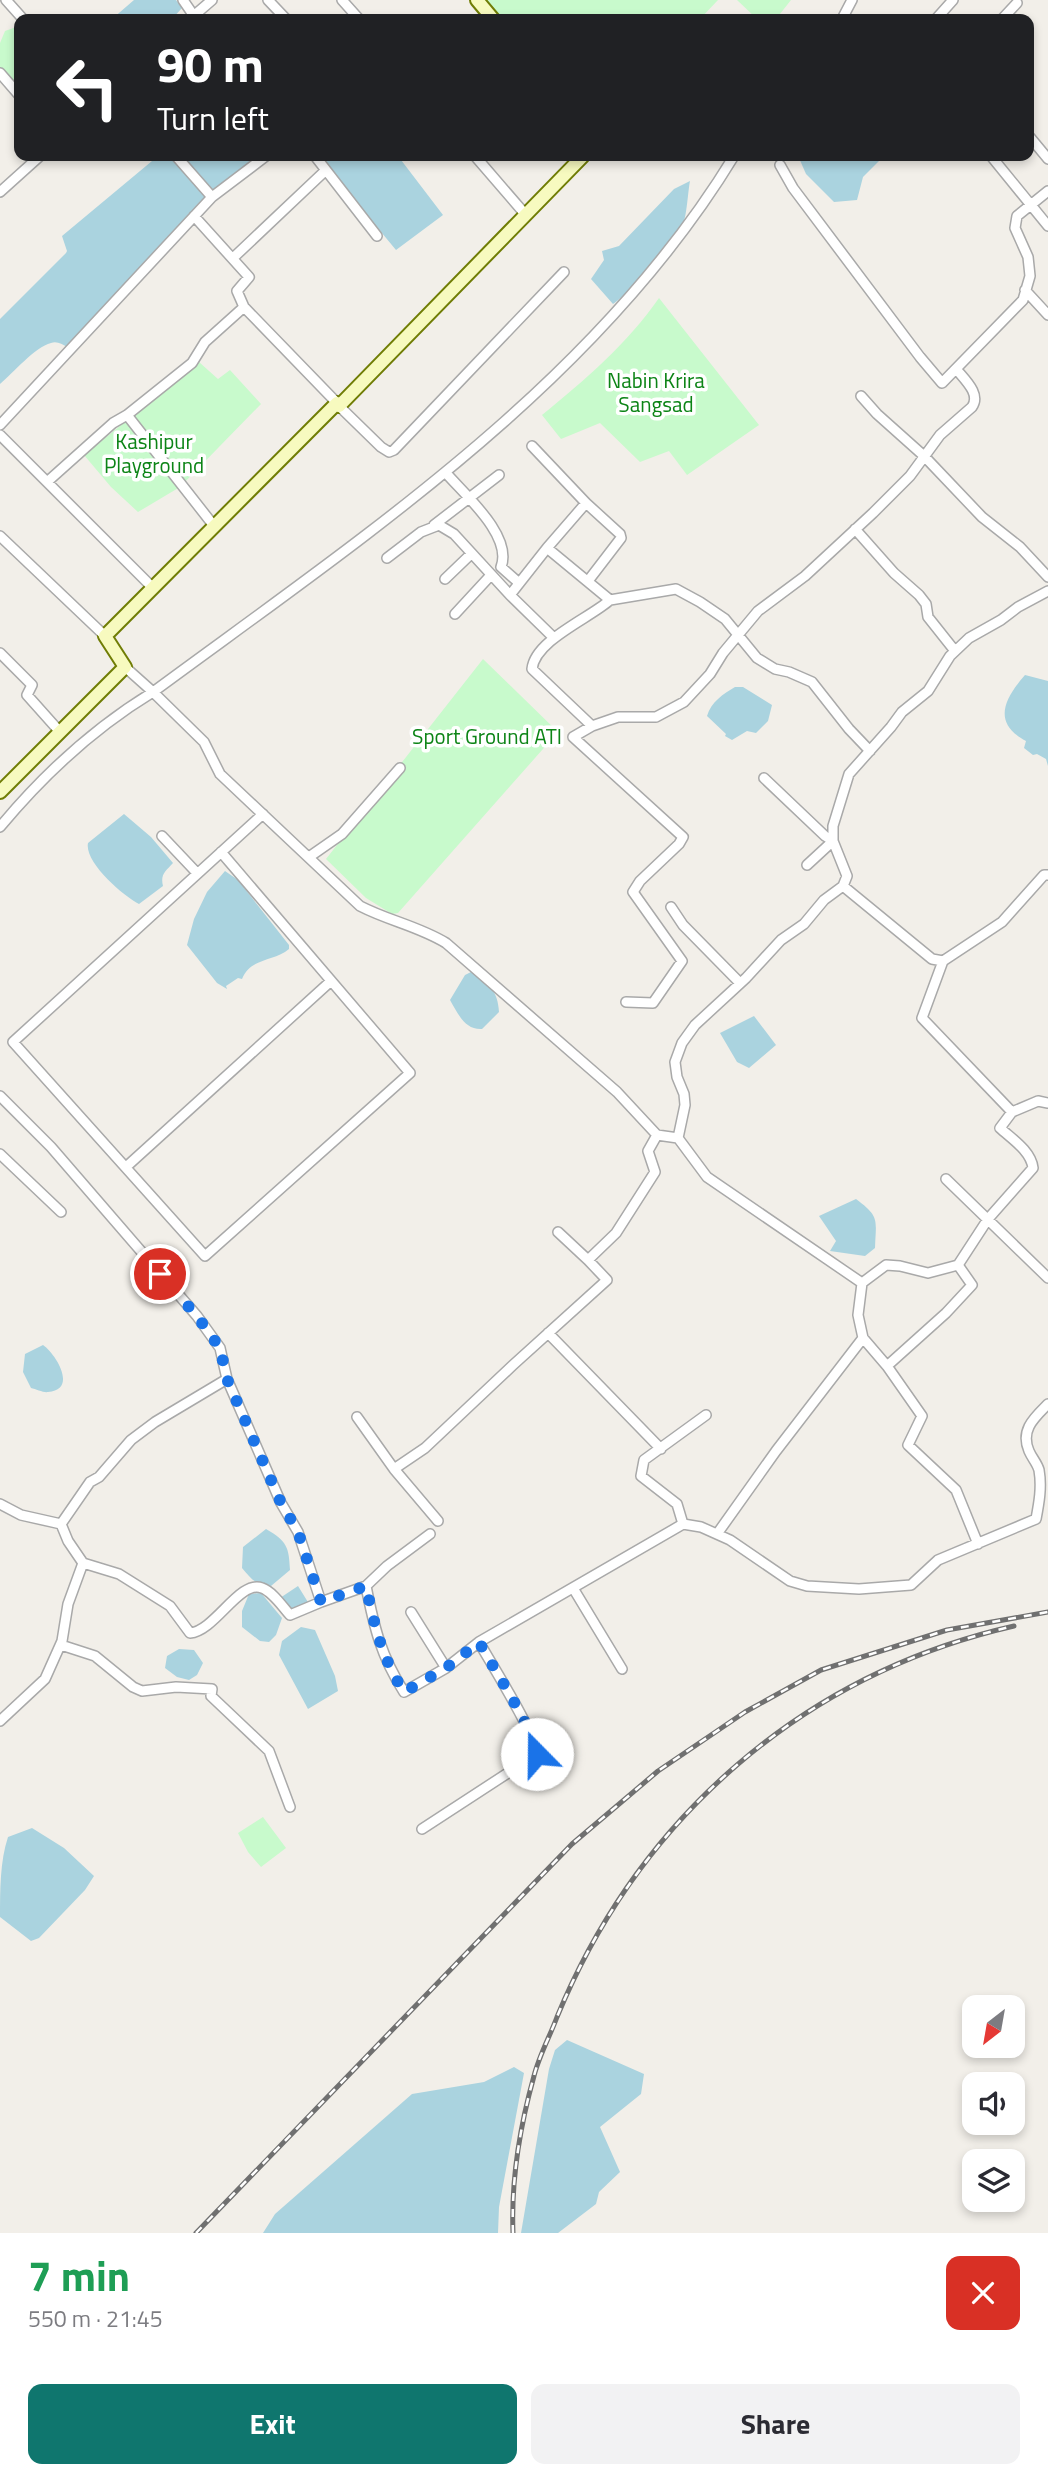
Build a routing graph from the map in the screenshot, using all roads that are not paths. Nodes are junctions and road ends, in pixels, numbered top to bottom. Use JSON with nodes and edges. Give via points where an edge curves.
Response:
{"nodes":[{"id":1,"x":6,"y":0,"type":"edge"},
{"id":2,"x":212,"y":0,"type":"edge"},
{"id":3,"x":268,"y":0,"type":"edge"},
{"id":4,"x":342,"y":0,"type":"edge"},
{"id":5,"x":477,"y":0,"type":"edge"},
{"id":6,"x":953,"y":0,"type":"edge"},
{"id":7,"x":19,"y":14,"type":"edge"},
{"id":8,"x":196,"y":14,"type":"edge"},
{"id":9,"x":281,"y":14,"type":"edge"},
{"id":10,"x":355,"y":14,"type":"edge"},
{"id":11,"x":489,"y":14,"type":"edge"},
{"id":12,"x":940,"y":14,"type":"edge"},
{"id":13,"x":0,"y":73,"type":"edge"},
{"id":14,"x":14,"y":89,"type":"edge"},
{"id":15,"x":1034,"y":142,"type":"edge"},
{"id":16,"x":1048,"y":159,"type":"edge"},
{"id":17,"x":34,"y":161,"type":"edge"},
{"id":18,"x":180,"y":161,"type":"edge"},
{"id":19,"x":259,"y":161,"type":"edge"},
{"id":20,"x":319,"y":161,"type":"edge"},
{"id":21,"x":479,"y":161,"type":"edge"},
{"id":22,"x":578,"y":161,"type":"edge"},
{"id":23,"x":731,"y":161,"type":"edge"},
{"id":24,"x":995,"y":161,"type":"edge"},
{"id":25,"x":780,"y":165,"type":"dead end"},
{"id":26,"x":326,"y":170,"type":"junction"},
{"id":27,"x":1048,"y":191,"type":"edge"},
{"id":28,"x":0,"y":192,"type":"edge"},
{"id":29,"x":212,"y":197,"type":"junction"},
{"id":30,"x":1031,"y":206,"type":"junction"},
{"id":31,"x":525,"y":214,"type":"junction"},
{"id":32,"x":194,"y":216,"type":"junction"},
{"id":33,"x":1048,"y":226,"type":"edge"},
{"id":34,"x":377,"y":236,"type":"dead end"},
{"id":35,"x":233,"y":258,"type":"junction"},
{"id":36,"x":564,"y":272,"type":"dead end"},
{"id":37,"x":1025,"y":290,"type":"junction"},
{"id":38,"x":244,"y":307,"type":"junction"},
{"id":39,"x":1048,"y":315,"type":"edge"},
{"id":40,"x":957,"y":369,"type":"junction"},
{"id":41,"x":861,"y":396,"type":"dead end"},
{"id":42,"x":338,"y":405,"type":"junction"},
{"id":43,"x":127,"y":415,"type":"junction"},
{"id":44,"x":0,"y":425,"type":"edge"},
{"id":45,"x":0,"y":435,"type":"edge"},
{"id":46,"x":532,"y":446,"type":"dead end"},
{"id":47,"x":924,"y":456,"type":"junction"},
{"id":48,"x":446,"y":473,"type":"junction"},
{"id":49,"x":499,"y":475,"type":"dead end"},
{"id":50,"x":47,"y":482,"type":"junction"},
{"id":51,"x":468,"y":499,"type":"junction"},
{"id":52,"x":586,"y":503,"type":"junction"},
{"id":53,"x":214,"y":526,"type":"junction"},
{"id":54,"x":433,"y":526,"type":"junction"},
{"id":55,"x":855,"y":528,"type":"junction"},
{"id":56,"x":2,"y":542,"type":"edge"},
{"id":57,"x":547,"y":548,"type":"junction"},
{"id":58,"x":471,"y":554,"type":"junction"},
{"id":59,"x":387,"y":558,"type":"dead end"},
{"id":60,"x":491,"y":575,"type":"junction"},
{"id":61,"x":1048,"y":577,"type":"edge"},
{"id":62,"x":445,"y":579,"type":"dead end"},
{"id":63,"x":589,"y":581,"type":"junction"},
{"id":64,"x":518,"y":582,"type":"junction"},
{"id":65,"x":153,"y":588,"type":"junction"},
{"id":66,"x":1048,"y":591,"type":"edge"},
{"id":67,"x":510,"y":596,"type":"junction"},
{"id":68,"x":610,"y":600,"type":"junction"},
{"id":69,"x":455,"y":614,"type":"dead end"},
{"id":70,"x":105,"y":636,"type":"junction"},
{"id":71,"x":737,"y":637,"type":"junction"},
{"id":72,"x":554,"y":638,"type":"junction"},
{"id":73,"x":956,"y":651,"type":"junction"},
{"id":74,"x":0,"y":653,"type":"edge"},
{"id":75,"x":125,"y":667,"type":"junction"},
{"id":76,"x":153,"y":692,"type":"junction"},
{"id":77,"x":592,"y":726,"type":"junction"},
{"id":78,"x":60,"y":732,"type":"junction"},
{"id":79,"x":870,"y":751,"type":"junction"},
{"id":80,"x":400,"y":768,"type":"dead end"},
{"id":81,"x":764,"y":778,"type":"dead end"},
{"id":82,"x":0,"y":792,"type":"edge"},
{"id":83,"x":263,"y":814,"type":"junction"},
{"id":84,"x":0,"y":827,"type":"edge"},
{"id":85,"x":162,"y":836,"type":"dead end"},
{"id":86,"x":833,"y":841,"type":"junction"},
{"id":87,"x":221,"y":852,"type":"junction"},
{"id":88,"x":309,"y":857,"type":"junction"},
{"id":89,"x":807,"y":865,"type":"dead end"},
{"id":90,"x":197,"y":873,"type":"junction"},
{"id":91,"x":1048,"y":875,"type":"edge"},
{"id":92,"x":843,"y":886,"type":"junction"},
{"id":93,"x":671,"y":908,"type":"dead end"},
{"id":94,"x":943,"y":961,"type":"junction"},
{"id":95,"x":331,"y":981,"type":"junction"},
{"id":96,"x":740,"y":983,"type":"junction"},
{"id":97,"x":626,"y":1002,"type":"dead end"},
{"id":98,"x":0,"y":1096,"type":"edge"},
{"id":99,"x":1048,"y":1103,"type":"edge"},
{"id":100,"x":1012,"y":1112,"type":"junction"},
{"id":101,"x":657,"y":1135,"type":"junction"},
{"id":102,"x":678,"y":1138,"type":"junction"},
{"id":103,"x":0,"y":1154,"type":"edge"},
{"id":104,"x":126,"y":1167,"type":"junction"},
{"id":105,"x":946,"y":1179,"type":"dead end"},
{"id":106,"x":61,"y":1212,"type":"dead end"},
{"id":107,"x":989,"y":1219,"type":"junction"},
{"id":108,"x":558,"y":1232,"type":"dead end"},
{"id":109,"x":588,"y":1260,"type":"junction"},
{"id":110,"x":958,"y":1265,"type":"junction"},
{"id":111,"x":1048,"y":1278,"type":"edge"},
{"id":112,"x":862,"y":1283,"type":"junction"},
{"id":113,"x":548,"y":1333,"type":"junction"},
{"id":114,"x":863,"y":1338,"type":"junction"},
{"id":115,"x":887,"y":1366,"type":"junction"},
{"id":116,"x":227,"y":1379,"type":"junction"},
{"id":117,"x":1048,"y":1404,"type":"edge"},
{"id":118,"x":706,"y":1415,"type":"dead end"},
{"id":119,"x":357,"y":1417,"type":"dead end"},
{"id":120,"x":661,"y":1449,"type":"junction"},
{"id":121,"x":394,"y":1469,"type":"junction"},
{"id":122,"x":0,"y":1504,"type":"edge"},
{"id":123,"x":438,"y":1521,"type":"dead end"},
{"id":124,"x":61,"y":1524,"type":"junction"},
{"id":125,"x":683,"y":1524,"type":"junction"},
{"id":126,"x":430,"y":1534,"type":"dead end"},
{"id":127,"x":717,"y":1534,"type":"junction"},
{"id":128,"x":978,"y":1544,"type":"junction"},
{"id":129,"x":83,"y":1563,"type":"junction"},
{"id":130,"x":366,"y":1586,"type":"junction"},
{"id":131,"x":573,"y":1588,"type":"junction"},
{"id":132,"x":321,"y":1602,"type":"junction"},
{"id":133,"x":411,"y":1612,"type":"dead end"},
{"id":134,"x":479,"y":1642,"type":"junction"},
{"id":135,"x":61,"y":1644,"type":"junction"},
{"id":136,"x":446,"y":1668,"type":"junction"},
{"id":137,"x":622,"y":1668,"type":"dead end"},
{"id":138,"x":0,"y":1721,"type":"edge"},
{"id":139,"x":290,"y":1807,"type":"dead end"},
{"id":140,"x":422,"y":1829,"type":"dead end"}],
"edges":[{"from":1,"to":7,"type":"street"},
{"from":2,"to":8,"type":"street"},
{"from":3,"to":9,"type":"street"},
{"from":4,"to":10,"type":"street"},
{"from":5,"to":11,"type":"street"},
{"from":6,"to":12,"type":"street"},
{"from":13,"to":14,"type":"street"},
{"from":15,"to":16,"type":"street"},
{"from":17,"to":28,"type":"street"},
{"from":18,"to":29,"type":"street"},
{"from":19,"to":29,"type":"street"},
{"from":20,"to":26,"type":"street"},
{"from":21,"to":31,"type":"street"},
{"from":22,"to":31,"type":"street"},
{"from":23,"to":48,"type":"street","via":[[707,200],[606,324]]},
{"from":24,"to":30,"type":"street"},
{"from":25,"to":40,"type":"street","via":[[942,383]]},
{"from":26,"to":34,"type":"street"},
{"from":26,"to":35,"type":"street"},
{"from":27,"to":30,"type":"street"},
{"from":29,"to":32,"type":"street"},
{"from":30,"to":33,"type":"street"},
{"from":30,"to":37,"type":"street","via":[[1017,216],[1014,228],[1028,257],[1030,276]]},
{"from":31,"to":42,"type":"street"},
{"from":32,"to":35,"type":"street"},
{"from":32,"to":44,"type":"street"},
{"from":35,"to":38,"type":"street","via":[[249,277],[237,291]]},
{"from":36,"to":42,"type":"street","via":[[394,450],[381,446]]},
{"from":37,"to":39,"type":"street"},
{"from":37,"to":40,"type":"street","via":[[1023,300]]},
{"from":38,"to":42,"type":"street"},
{"from":38,"to":43,"type":"street","via":[[205,342],[192,363]]},
{"from":40,"to":47,"type":"street","via":[[976,403]]},
{"from":41,"to":47,"type":"street"},
{"from":42,"to":53,"type":"street"},
{"from":43,"to":50,"type":"street"},
{"from":43,"to":53,"type":"street"},
{"from":45,"to":50,"type":"street"},
{"from":46,"to":52,"type":"street"},
{"from":47,"to":55,"type":"street","via":[[910,476]]},
{"from":47,"to":61,"type":"street"},
{"from":48,"to":51,"type":"street"},
{"from":48,"to":76,"type":"street"},
{"from":49,"to":51,"type":"street"},
{"from":50,"to":65,"type":"street"},
{"from":51,"to":54,"type":"street"},
{"from":51,"to":64,"type":"street","via":[[493,527],[504,549],[501,567]]},
{"from":52,"to":57,"type":"street"},
{"from":52,"to":63,"type":"street","via":[[621,538]]},
{"from":53,"to":65,"type":"street"},
{"from":54,"to":58,"type":"street","via":[[446,528]]},
{"from":54,"to":59,"type":"street"},
{"from":55,"to":71,"type":"street","via":[[805,576],[758,611]]},
{"from":55,"to":73,"type":"street","via":[[919,595],[928,617]]},
{"from":56,"to":70,"type":"street"},
{"from":57,"to":63,"type":"street"},
{"from":57,"to":64,"type":"street"},
{"from":58,"to":60,"type":"street"},
{"from":58,"to":62,"type":"street"},
{"from":60,"to":67,"type":"street"},
{"from":60,"to":69,"type":"street"},
{"from":63,"to":68,"type":"street"},
{"from":64,"to":67,"type":"street"},
{"from":65,"to":70,"type":"street"},
{"from":66,"to":73,"type":"street","via":[[969,638]]},
{"from":67,"to":72,"type":"street"},
{"from":68,"to":71,"type":"street","via":[[676,589],[724,619]]},
{"from":68,"to":72,"type":"street"},
{"from":70,"to":75,"type":"street"},
{"from":71,"to":77,"type":"street","via":[[710,674],[672,710],[656,717],[618,717]]},
{"from":71,"to":79,"type":"street","via":[[775,669],[812,682]]},
{"from":72,"to":77,"type":"street","via":[[538,654],[532,669]]},
{"from":73,"to":79,"type":"street","via":[[928,691],[902,712]]},
{"from":74,"to":78,"type":"street","via":[[32,685],[27,695]]},
{"from":75,"to":76,"type":"street"},
{"from":75,"to":78,"type":"street"},
{"from":76,"to":83,"type":"street","via":[[204,742],[220,774]]},
{"from":76,"to":84,"type":"street","via":[[74,749]]},
{"from":77,"to":97,"type":"street","via":[[573,737],[683,837],[633,892],[682,961],[653,1003]]},
{"from":78,"to":82,"type":"street"},
{"from":79,"to":86,"type":"street","via":[[849,774]]},
{"from":80,"to":88,"type":"street","via":[[342,834]]},
{"from":81,"to":86,"type":"street"},
{"from":83,"to":87,"type":"street"},
{"from":83,"to":88,"type":"street"},
{"from":85,"to":90,"type":"street"},
{"from":86,"to":89,"type":"street"},
{"from":86,"to":92,"type":"street","via":[[847,876]]},
{"from":87,"to":90,"type":"street"},
{"from":87,"to":95,"type":"street"},
{"from":88,"to":101,"type":"street","via":[[360,906],[425,930],[446,943],[617,1092]]},
{"from":90,"to":104,"type":"street","via":[[13,1042]]},
{"from":91,"to":94,"type":"street","via":[[1035,883],[1002,922]]},
{"from":92,"to":94,"type":"street","via":[[932,959]]},
{"from":92,"to":96,"type":"street"},
{"from":93,"to":96,"type":"street"},
{"from":94,"to":100,"type":"street","via":[[922,1018]]},
{"from":95,"to":104,"type":"street"},
{"from":95,"to":104,"type":"street","via":[[410,1073],[205,1256]]},
{"from":96,"to":102,"type":"street","via":[[682,1043],[675,1062],[685,1105]]},
{"from":98,"to":116,"type":"street","via":[[51,1146],[197,1316],[220,1348]]},
{"from":99,"to":100,"type":"street","via":[[1038,1101]]},
{"from":100,"to":107,"type":"street","via":[[1000,1128],[1026,1151],[1033,1168]]},
{"from":101,"to":102,"type":"street"},
{"from":101,"to":109,"type":"street","via":[[648,1151],[655,1172],[616,1233]]},
{"from":102,"to":112,"type":"street","via":[[707,1177]]},
{"from":103,"to":106,"type":"street"},
{"from":105,"to":107,"type":"street"},
{"from":107,"to":110,"type":"street"},
{"from":107,"to":111,"type":"street"},
{"from":108,"to":109,"type":"street"},
{"from":109,"to":113,"type":"street","via":[[607,1280]]},
{"from":110,"to":112,"type":"street","via":[[929,1273],[886,1265]]},
{"from":110,"to":115,"type":"street","via":[[972,1285]]},
{"from":112,"to":114,"type":"street","via":[[858,1315]]},
{"from":113,"to":120,"type":"street"},
{"from":113,"to":121,"type":"street","via":[[425,1448]]},
{"from":114,"to":115,"type":"street"},
{"from":114,"to":127,"type":"street"},
{"from":115,"to":128,"type":"street","via":[[922,1416],[908,1445],[956,1490]]},
{"from":116,"to":124,"type":"street","via":[[131,1440],[90,1482]]},
{"from":116,"to":132,"type":"street","via":[[298,1532]]},
{"from":117,"to":128,"type":"street","via":[[1031,1421],[1025,1436],[1041,1485],[1036,1519]]},
{"from":118,"to":120,"type":"street"},
{"from":119,"to":121,"type":"street"},
{"from":120,"to":125,"type":"street","via":[[645,1460],[641,1476],[677,1504]]},
{"from":121,"to":123,"type":"street"},
{"from":122,"to":124,"type":"street"},
{"from":124,"to":129,"type":"street"},
{"from":125,"to":127,"type":"street"},
{"from":125,"to":131,"type":"street"},
{"from":126,"to":130,"type":"street"},
{"from":127,"to":128,"type":"street","via":[[790,1581],[859,1589],[911,1585],[938,1560]]},
{"from":129,"to":132,"type":"street","via":[[119,1574],[170,1606],[190,1633],[198,1633],[253,1587],[269,1592],[290,1615]]},
{"from":129,"to":135,"type":"street","via":[[68,1604]]},
{"from":130,"to":132,"type":"street"},
{"from":130,"to":136,"type":"street","via":[[376,1636],[404,1692]]},
{"from":131,"to":134,"type":"street"},
{"from":131,"to":137,"type":"street"},
{"from":133,"to":136,"type":"street"},
{"from":134,"to":136,"type":"street"},
{"from":134,"to":140,"type":"street","via":[[533,1738],[537,1754]]},
{"from":135,"to":138,"type":"street","via":[[45,1678]]},
{"from":135,"to":139,"type":"street","via":[[95,1656],[142,1691],[212,1689],[211,1696],[269,1751]]}]}
